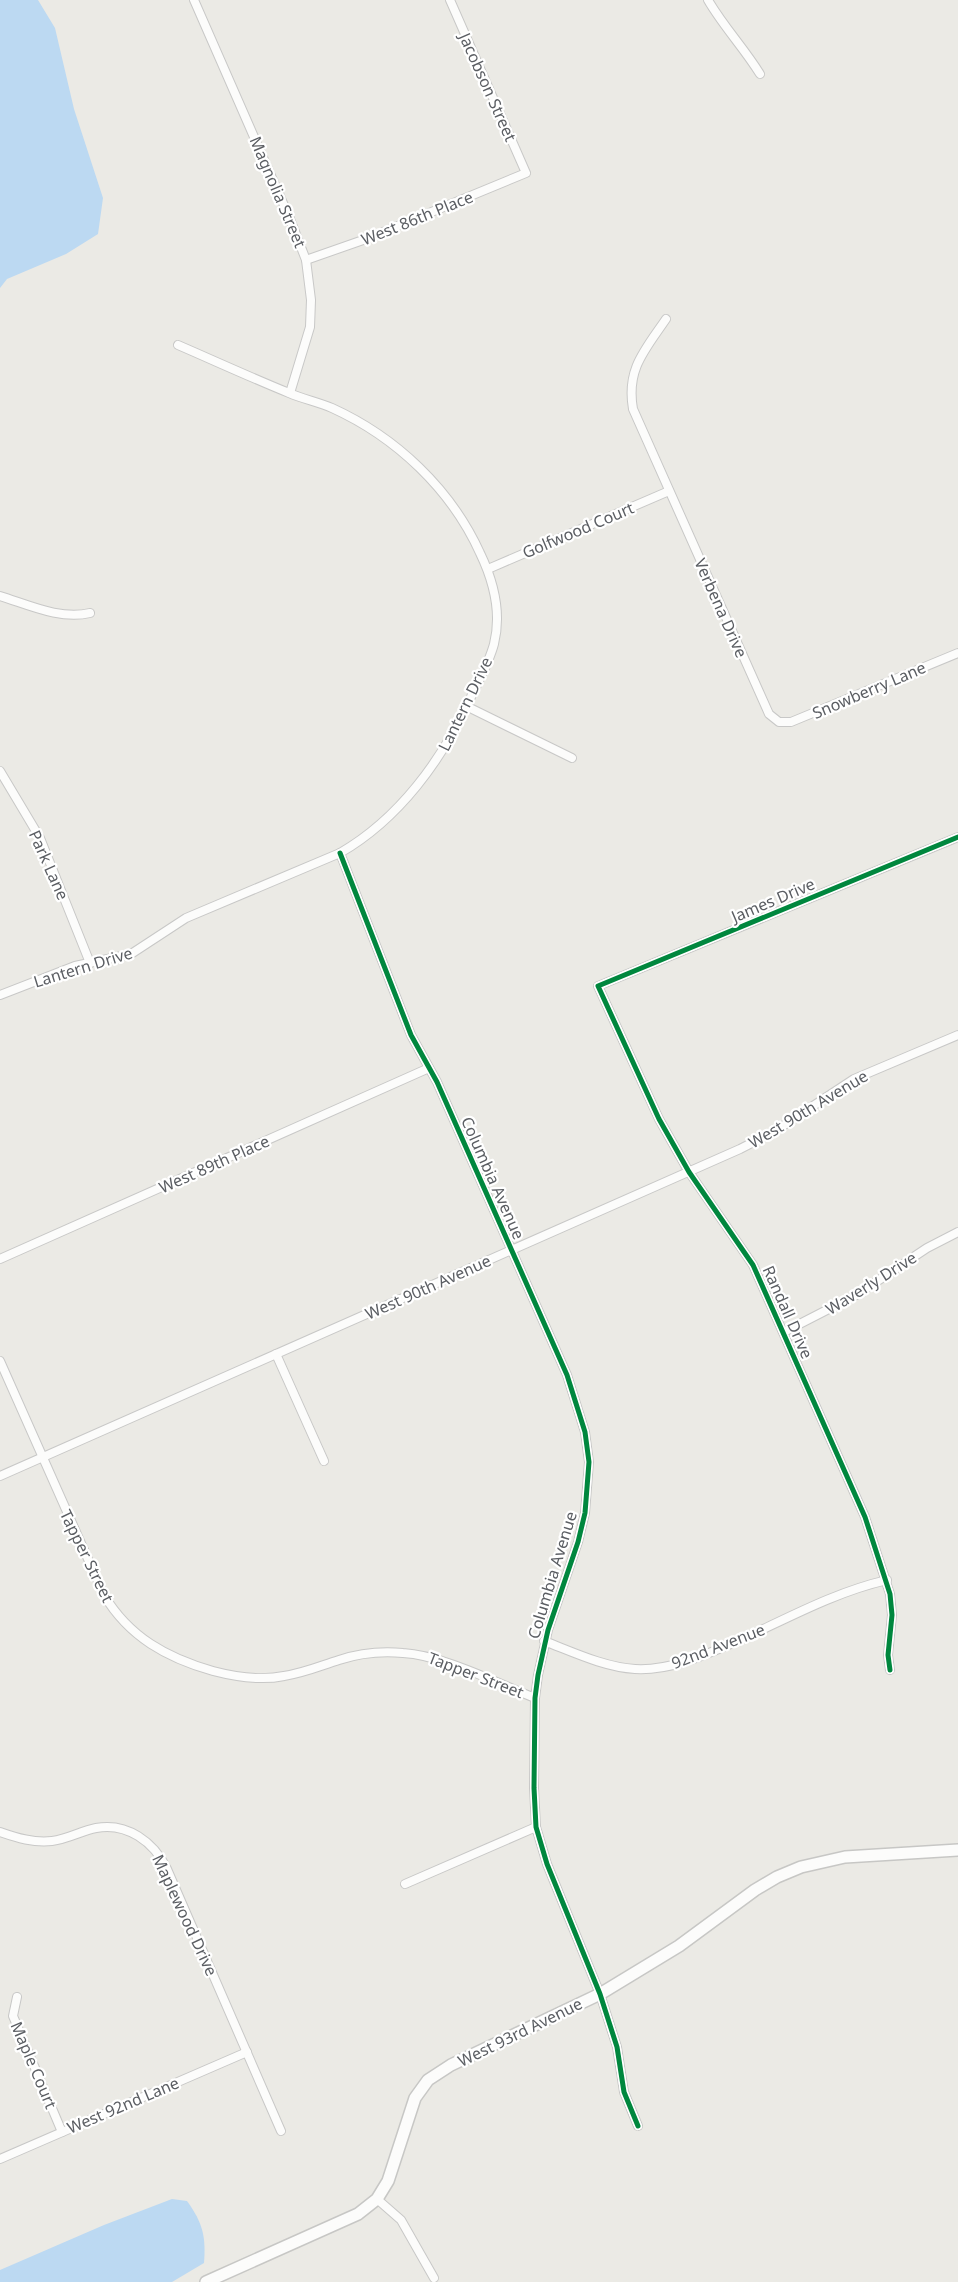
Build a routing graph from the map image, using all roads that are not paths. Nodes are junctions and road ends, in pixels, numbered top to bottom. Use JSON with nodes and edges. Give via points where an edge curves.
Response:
{"nodes":[{"id":1,"x":194,"y":0,"type":"edge"},
{"id":2,"x":450,"y":0,"type":"edge"},
{"id":3,"x":708,"y":0,"type":"edge"},
{"id":4,"x":760,"y":74,"type":"dead end"},
{"id":5,"x":526,"y":173,"type":"joint"},
{"id":6,"x":306,"y":260,"type":"junction"},
{"id":7,"x":666,"y":319,"type":"dead end"},
{"id":8,"x":178,"y":345,"type":"dead end"},
{"id":9,"x":290,"y":393,"type":"junction"},
{"id":10,"x":669,"y":491,"type":"junction"},
{"id":11,"x":488,"y":569,"type":"junction"},
{"id":12,"x":0,"y":596,"type":"edge"},
{"id":13,"x":90,"y":613,"type":"dead end"},
{"id":14,"x":958,"y":653,"type":"edge"},
{"id":15,"x":466,"y":706,"type":"junction"},
{"id":16,"x":779,"y":722,"type":"joint"},
{"id":17,"x":572,"y":758,"type":"dead end"},
{"id":18,"x":0,"y":771,"type":"edge"},
{"id":19,"x":958,"y":837,"type":"edge"},
{"id":20,"x":340,"y":853,"type":"junction"},
{"id":21,"x":90,"y":963,"type":"junction"},
{"id":22,"x":598,"y":986,"type":"joint"},
{"id":23,"x":0,"y":995,"type":"edge"},
{"id":24,"x":958,"y":1035,"type":"edge"},
{"id":25,"x":429,"y":1068,"type":"junction"},
{"id":26,"x":688,"y":1172,"type":"junction"},
{"id":27,"x":958,"y":1232,"type":"edge"},
{"id":28,"x":512,"y":1250,"type":"junction"},
{"id":29,"x":0,"y":1259,"type":"edge"},
{"id":30,"x":784,"y":1332,"type":"junction"},
{"id":31,"x":276,"y":1354,"type":"junction"},
{"id":32,"x":0,"y":1361,"type":"edge"},
{"id":33,"x":42,"y":1458,"type":"junction"},
{"id":34,"x":324,"y":1461,"type":"dead end"},
{"id":35,"x":0,"y":1476,"type":"edge"},
{"id":36,"x":887,"y":1580,"type":"junction"},
{"id":37,"x":544,"y":1641,"type":"junction"},
{"id":38,"x":890,"y":1670,"type":"dead end"},
{"id":39,"x":535,"y":1698,"type":"junction"},
{"id":40,"x":536,"y":1827,"type":"junction"},
{"id":41,"x":0,"y":1832,"type":"edge"},
{"id":42,"x":958,"y":1850,"type":"edge"},
{"id":43,"x":405,"y":1884,"type":"dead end"},
{"id":44,"x":600,"y":1994,"type":"junction"},
{"id":45,"x":17,"y":1997,"type":"dead end"},
{"id":46,"x":247,"y":2052,"type":"junction"},
{"id":47,"x":638,"y":2126,"type":"dead end"},
{"id":48,"x":281,"y":2131,"type":"dead end"},
{"id":49,"x":62,"y":2132,"type":"junction"},
{"id":50,"x":0,"y":2159,"type":"edge"},
{"id":51,"x":377,"y":2198,"type":"junction"},
{"id":52,"x":434,"y":2278,"type":"dead end"},
{"id":53,"x":206,"y":2282,"type":"edge"}],
"edges":[{"from":1,"to":6,"type":"street","name":"Magnolia Street"},
{"from":2,"to":5,"type":"street","name":"Jacobson Street"},
{"from":3,"to":4,"type":"street"},
{"from":5,"to":6,"type":"street","name":"West 86th Place","via":[[366,239]]},
{"from":6,"to":9,"type":"street","name":"Magnolia Street","via":[[311,300],[310,327]]},
{"from":7,"to":10,"type":"street","name":"Verbena Drive","via":[[639,359],[631,390],[635,417]]},
{"from":8,"to":9,"type":"street","name":"Lantern Drive"},
{"from":9,"to":11,"type":"street","name":"Lantern Drive","via":[[333,409],[369,428],[419,468],[456,511]]},
{"from":10,"to":11,"type":"street","name":"Golfwood Court"},
{"from":10,"to":16,"type":"street","name":"Verbena Drive","via":[[766,709]]},
{"from":11,"to":15,"type":"street","name":"Lantern Drive","via":[[496,597],[495,638]]},
{"from":12,"to":13,"type":"street","via":[[59,614]]},
{"from":14,"to":16,"type":"street","name":"Snowberry Lane","via":[[797,720]]},
{"from":15,"to":17,"type":"street"},
{"from":15,"to":20,"type":"street","name":"Lantern Drive","via":[[442,752],[415,787],[377,827]]},
{"from":18,"to":21,"type":"street","name":"Park Lane","via":[[40,838]]},
{"from":19,"to":22,"type":"street","name":"James Drive"},
{"from":20,"to":21,"type":"street","name":"Lantern Drive","via":[[186,918],[131,954]]},
{"from":20,"to":25,"type":"street","name":"Columbia Avenue","via":[[411,1035]]},
{"from":21,"to":23,"type":"street","name":"Lantern Drive"},
{"from":22,"to":26,"type":"street","name":"Randall Drive","via":[[654,1110]]},
{"from":24,"to":26,"type":"street","name":"West 90th Avenue","via":[[854,1079],[765,1137]]},
{"from":25,"to":28,"type":"street","name":"Columbia Avenue"},
{"from":25,"to":29,"type":"street","name":"West 89th Place"},
{"from":26,"to":28,"type":"street","name":"West 90th Avenue"},
{"from":26,"to":30,"type":"street","name":"Randall Drive","via":[[749,1257]]},
{"from":27,"to":30,"type":"street","name":"Waverly Drive","via":[[927,1248],[870,1288]]},
{"from":28,"to":31,"type":"street","name":"West 90th Avenue"},
{"from":28,"to":37,"type":"street","name":"Columbia Avenue","via":[[573,1390],[589,1454],[582,1531]]},
{"from":30,"to":36,"type":"street","name":"Randall Drive","via":[[865,1517]]},
{"from":31,"to":33,"type":"street","name":"West 90th Avenue"},
{"from":31,"to":34,"type":"street"},
{"from":32,"to":33,"type":"street","name":"Tapper Street"},
{"from":33,"to":35,"type":"street","name":"West 90th Avenue"},
{"from":33,"to":39,"type":"street","name":"Tapper Street","via":[[109,1603],[131,1630],[161,1652],[223,1674],[263,1679],[301,1673],[366,1653],[420,1654]]},
{"from":36,"to":37,"type":"street","name":"92nd Avenue","via":[[858,1586],[679,1664],[634,1669]]},
{"from":36,"to":38,"type":"street","name":"Randall Drive","via":[[892,1615],[888,1655]]},
{"from":37,"to":39,"type":"street","name":"Columbia Avenue"},
{"from":39,"to":40,"type":"street","name":"Columbia Avenue"},
{"from":40,"to":43,"type":"street"},
{"from":40,"to":44,"type":"street","name":"Columbia Avenue","via":[[547,1864]]},
{"from":41,"to":46,"type":"street","name":"Maplewood Drive","via":[[25,1840],[43,1841],[113,1827],[132,1832],[147,1841],[163,1860]]},
{"from":42,"to":44,"type":"street","name":"West 93rd Avenue","via":[[845,1857],[793,1871],[755,1890],[678,1946]]},
{"from":44,"to":47,"type":"street","name":"Columbia Avenue","via":[[617,2046],[624,2092]]},
{"from":44,"to":51,"type":"street","name":"West 93rd Avenue","via":[[451,2065],[428,2080],[415,2098],[388,2181]]},
{"from":45,"to":49,"type":"street","name":"Maple Court","via":[[13,2016]]},
{"from":46,"to":48,"type":"street","name":"Maplewood Drive"},
{"from":46,"to":49,"type":"street","name":"West 92nd Lane"},
{"from":49,"to":50,"type":"street","name":"West 92nd Lane"},
{"from":51,"to":52,"type":"street","via":[[402,2220]]},
{"from":51,"to":53,"type":"street","name":"West 93rd Avenue","via":[[358,2214]]}]}
